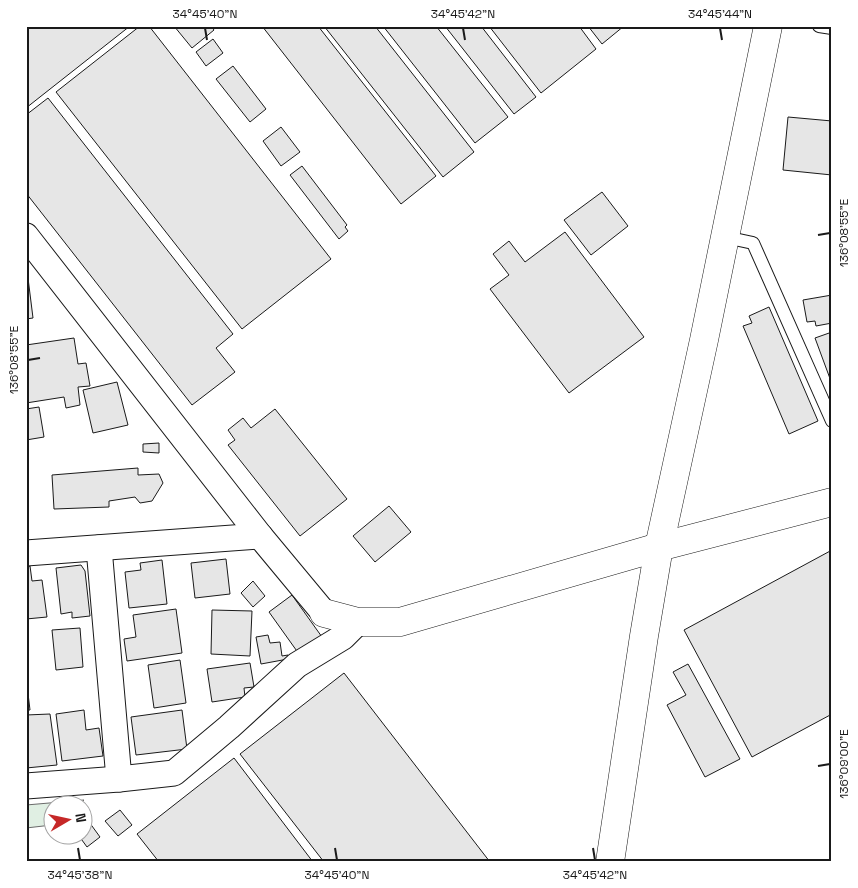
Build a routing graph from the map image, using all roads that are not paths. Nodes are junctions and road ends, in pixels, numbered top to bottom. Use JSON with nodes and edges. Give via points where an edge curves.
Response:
{"nodes":[{"id":1,"x":768,"y":26,"type":"edge"},
{"id":2,"x":818,"y":26,"type":"edge"},
{"id":3,"x":832,"y":28,"type":"edge"},
{"id":4,"x":26,"y":236,"type":"edge"},
{"id":5,"x":725,"y":237,"type":"junction"},
{"id":6,"x":832,"y":421,"type":"edge"},
{"id":7,"x":832,"y":502,"type":"edge"},
{"id":8,"x":260,"y":536,"type":"junction"},
{"id":9,"x":659,"y":547,"type":"junction"},
{"id":10,"x":99,"y":548,"type":"junction"},
{"id":11,"x":26,"y":553,"type":"edge"},
{"id":12,"x":324,"y":613,"type":"joint"},
{"id":13,"x":358,"y":622,"type":"junction"},
{"id":14,"x":119,"y":779,"type":"junction"},
{"id":15,"x":26,"y":786,"type":"edge"},
{"id":16,"x":610,"y":862,"type":"edge"}],
"edges":[{"from":1,"to":5,"type":"street"},
{"from":2,"to":3,"type":"lane"},
{"from":4,"to":8,"type":"street"},
{"from":5,"to":6,"type":"lane","via":[[753,243]]},
{"from":5,"to":9,"type":"street"},
{"from":7,"to":9,"type":"street"},
{"from":8,"to":10,"type":"street"},
{"from":8,"to":12,"type":"street"},
{"from":9,"to":13,"type":"street","via":[[400,622]]},
{"from":9,"to":16,"type":"street"},
{"from":10,"to":11,"type":"street"},
{"from":10,"to":14,"type":"street"},
{"from":12,"to":13,"type":"street"},
{"from":13,"to":14,"type":"street","via":[[343,637],[297,665],[230,727],[174,772]]},
{"from":14,"to":15,"type":"street"}]}
